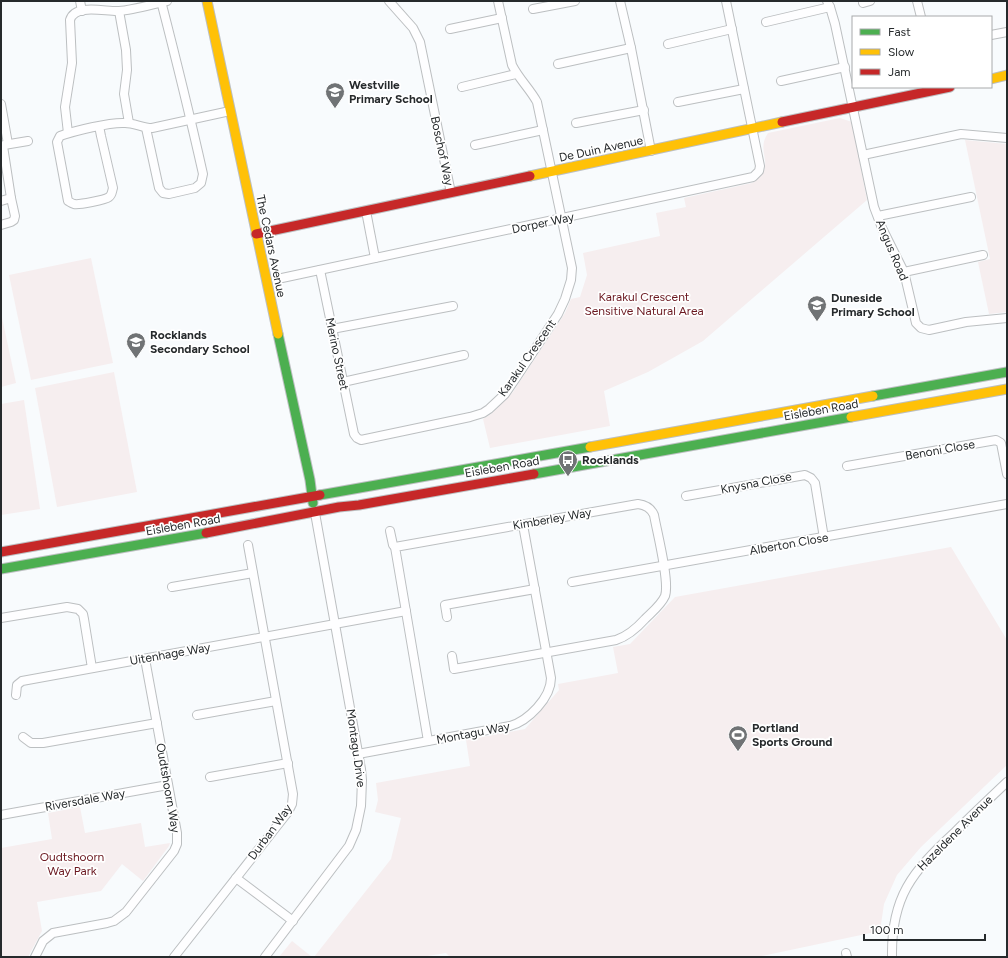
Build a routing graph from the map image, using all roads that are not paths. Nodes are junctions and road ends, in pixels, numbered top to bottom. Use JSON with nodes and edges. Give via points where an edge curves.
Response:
{"nodes":[{"id":1,"x":80,"y":1,"type":"edge"},
{"id":2,"x":163,"y":1,"type":"edge"},
{"id":3,"x":207,"y":1,"type":"edge"},
{"id":4,"x":389,"y":1,"type":"edge"},
{"id":5,"x":498,"y":1,"type":"edge"},
{"id":6,"x":575,"y":1,"type":"edge"},
{"id":7,"x":620,"y":1,"type":"edge"},
{"id":8,"x":726,"y":1,"type":"edge"},
{"id":9,"x":917,"y":1,"type":"edge"},
{"id":10,"x":828,"y":4,"type":"edge"},
{"id":11,"x":533,"y":9,"type":"dead end"},
{"id":12,"x":82,"y":11,"type":"junction"},
{"id":13,"x":119,"y":11,"type":"junction"},
{"id":14,"x":921,"y":16,"type":"edge"},
{"id":15,"x":502,"y":18,"type":"junction"},
{"id":16,"x":766,"y":22,"type":"dead end"},
{"id":17,"x":450,"y":29,"type":"dead end"},
{"id":18,"x":732,"y":30,"type":"junction"},
{"id":19,"x":1007,"y":32,"type":"edge"},
{"id":20,"x":992,"y":35,"type":"edge"},
{"id":21,"x":668,"y":44,"type":"dead end"},
{"id":22,"x":631,"y":48,"type":"junction"},
{"id":23,"x":558,"y":64,"type":"dead end"},
{"id":24,"x":845,"y":67,"type":"junction"},
{"id":25,"x":516,"y":74,"type":"junction"},
{"id":26,"x":1007,"y":75,"type":"edge"},
{"id":27,"x":992,"y":78,"type":"edge"},
{"id":28,"x":781,"y":80,"type":"dead end"},
{"id":29,"x":462,"y":86,"type":"dead end"},
{"id":30,"x":935,"y":88,"type":"edge"},
{"id":31,"x":744,"y":89,"type":"junction"},
{"id":32,"x":678,"y":102,"type":"dead end"},
{"id":33,"x":1,"y":104,"type":"edge"},
{"id":34,"x":853,"y":107,"type":"junction"},
{"id":35,"x":644,"y":110,"type":"junction"},
{"id":36,"x":230,"y":111,"type":"junction"},
{"id":37,"x":190,"y":120,"type":"junction"},
{"id":38,"x":129,"y":123,"type":"junction"},
{"id":39,"x":576,"y":123,"type":"dead end"},
{"id":40,"x":100,"y":126,"type":"junction"},
{"id":41,"x":146,"y":128,"type":"junction"},
{"id":42,"x":752,"y":129,"type":"junction"},
{"id":43,"x":543,"y":130,"type":"junction"},
{"id":44,"x":68,"y":133,"type":"junction"},
{"id":45,"x":1007,"y":138,"type":"edge"},
{"id":46,"x":28,"y":140,"type":"dead end"},
{"id":47,"x":4,"y":145,"type":"edge"},
{"id":48,"x":475,"y":145,"type":"dead end"},
{"id":49,"x":651,"y":150,"type":"junction"},
{"id":50,"x":863,"y":154,"type":"junction"},
{"id":51,"x":552,"y":171,"type":"junction"},
{"id":52,"x":451,"y":193,"type":"junction"},
{"id":53,"x":971,"y":197,"type":"dead end"},
{"id":54,"x":11,"y":198,"type":"junction"},
{"id":55,"x":1,"y":201,"type":"edge"},
{"id":56,"x":366,"y":211,"type":"junction"},
{"id":57,"x":878,"y":216,"type":"junction"},
{"id":58,"x":562,"y":218,"type":"junction"},
{"id":59,"x":1,"y":225,"type":"edge"},
{"id":60,"x":256,"y":234,"type":"junction"},
{"id":61,"x":983,"y":255,"type":"dead end"},
{"id":62,"x":375,"y":258,"type":"junction"},
{"id":63,"x":320,"y":270,"type":"junction"},
{"id":64,"x":904,"y":272,"type":"junction"},
{"id":65,"x":282,"y":278,"type":"dead end"},
{"id":66,"x":453,"y":306,"type":"dead end"},
{"id":67,"x":1007,"y":318,"type":"edge"},
{"id":68,"x":332,"y":329,"type":"junction"},
{"id":69,"x":464,"y":355,"type":"dead end"},
{"id":70,"x":1007,"y":372,"type":"edge"},
{"id":71,"x":343,"y":382,"type":"junction"},
{"id":72,"x":1007,"y":389,"type":"edge"},
{"id":73,"x":357,"y":438,"type":"joint"},
{"id":74,"x":847,"y":466,"type":"dead end"},
{"id":75,"x":1007,"y":474,"type":"edge"},
{"id":76,"x":686,"y":496,"type":"dead end"},
{"id":77,"x":312,"y":497,"type":"junction"},
{"id":78,"x":1007,"y":504,"type":"edge"},
{"id":79,"x":315,"y":513,"type":"junction"},
{"id":80,"x":523,"y":524,"type":"junction"},
{"id":81,"x":390,"y":531,"type":"dead end"},
{"id":82,"x":824,"y":538,"type":"junction"},
{"id":83,"x":248,"y":545,"type":"dead end"},
{"id":84,"x":395,"y":547,"type":"junction"},
{"id":85,"x":1,"y":552,"type":"edge"},
{"id":86,"x":664,"y":566,"type":"junction"},
{"id":87,"x":1,"y":569,"type":"edge"},
{"id":88,"x":253,"y":573,"type":"junction"},
{"id":89,"x":572,"y":582,"type":"dead end"},
{"id":90,"x":172,"y":587,"type":"dead end"},
{"id":91,"x":535,"y":589,"type":"junction"},
{"id":92,"x":406,"y":611,"type":"junction"},
{"id":93,"x":447,"y":617,"type":"dead end"},
{"id":94,"x":1,"y":618,"type":"edge"},
{"id":95,"x":335,"y":625,"type":"junction"},
{"id":96,"x":265,"y":637,"type":"junction"},
{"id":97,"x":546,"y":653,"type":"junction"},
{"id":98,"x":452,"y":656,"type":"dead end"},
{"id":99,"x":145,"y":659,"type":"junction"},
{"id":100,"x":92,"y":668,"type":"junction"},
{"id":101,"x":16,"y":695,"type":"dead end"},
{"id":102,"x":276,"y":701,"type":"junction"},
{"id":103,"x":197,"y":715,"type":"dead end"},
{"id":104,"x":157,"y":723,"type":"junction"},
{"id":105,"x":22,"y":736,"type":"dead end"},
{"id":106,"x":428,"y":741,"type":"junction"},
{"id":107,"x":358,"y":754,"type":"junction"},
{"id":108,"x":288,"y":763,"type":"junction"},
{"id":109,"x":210,"y":777,"type":"dead end"},
{"id":110,"x":1007,"y":782,"type":"edge"},
{"id":111,"x":168,"y":785,"type":"junction"},
{"id":112,"x":1,"y":815,"type":"edge"},
{"id":113,"x":236,"y":878,"type":"junction"},
{"id":114,"x":293,"y":921,"type":"junction"},
{"id":115,"x":35,"y":957,"type":"edge"},
{"id":116,"x":174,"y":957,"type":"edge"},
{"id":117,"x":265,"y":957,"type":"edge"},
{"id":118,"x":892,"y":957,"type":"edge"}],
"edges":[{"from":1,"to":12,"type":"street"},
{"from":2,"to":13,"type":"street"},
{"from":2,"to":37,"type":"street"},
{"from":3,"to":36,"type":"main road","name":"The Cedars Avenue"},
{"from":4,"to":52,"type":"street","name":"Boschof Way","via":[[413,28],[418,38]]},
{"from":5,"to":15,"type":"street"},
{"from":6,"to":11,"type":"street"},
{"from":7,"to":22,"type":"street"},
{"from":8,"to":18,"type":"street","name":"Dorper Way"},
{"from":9,"to":14,"type":"street"},
{"from":10,"to":16,"type":"street"},
{"from":10,"to":24,"type":"street","name":"Angus Road","via":[[836,24]]},
{"from":12,"to":13,"type":"street"},
{"from":12,"to":44,"type":"street","via":[[74,13],[70,20],[72,63],[65,107]]},
{"from":13,"to":38,"type":"street","via":[[126,50],[124,94]]},
{"from":15,"to":17,"type":"street"},
{"from":15,"to":25,"type":"street"},
{"from":18,"to":21,"type":"street"},
{"from":18,"to":31,"type":"street","name":"Dorper Way"},
{"from":19,"to":20,"type":"street"},
{"from":22,"to":23,"type":"street"},
{"from":22,"to":35,"type":"street"},
{"from":24,"to":28,"type":"street"},
{"from":24,"to":34,"type":"street","name":"Angus Road"},
{"from":25,"to":29,"type":"street"},
{"from":25,"to":43,"type":"street","name":"Karakul Crescent","via":[[537,102]]},
{"from":26,"to":27,"type":"main road"},
{"from":30,"to":34,"type":"main road","name":"De Duin Avenue"},
{"from":31,"to":32,"type":"street"},
{"from":31,"to":42,"type":"street","name":"Dorper Way"},
{"from":33,"to":47,"type":"street"},
{"from":34,"to":42,"type":"main road","name":"De Duin Avenue"},
{"from":34,"to":50,"type":"street","name":"Angus Road"},
{"from":35,"to":39,"type":"street"},
{"from":35,"to":49,"type":"street"},
{"from":36,"to":37,"type":"street"},
{"from":36,"to":60,"type":"main road","name":"The Cedars Avenue"},
{"from":37,"to":41,"type":"street"},
{"from":37,"to":41,"type":"street","via":[[203,174],[201,183],[195,188],[169,194],[162,193],[159,188]]},
{"from":38,"to":40,"type":"street"},
{"from":38,"to":41,"type":"street"},
{"from":40,"to":44,"type":"street"},
{"from":40,"to":44,"type":"street","via":[[100,136],[113,188],[109,197],[105,199],[78,204],[68,201],[57,142],[60,136]]},
{"from":42,"to":49,"type":"main road","name":"De Duin Avenue"},
{"from":42,"to":58,"type":"street","name":"Dorper Way","via":[[760,166],[753,177]]},
{"from":43,"to":48,"type":"street"},
{"from":43,"to":51,"type":"street","name":"Karakul Crescent"},
{"from":45,"to":50,"type":"street","via":[[962,134]]},
{"from":46,"to":47,"type":"street"},
{"from":47,"to":54,"type":"street"},
{"from":49,"to":51,"type":"main road","name":"De Duin Avenue"},
{"from":50,"to":57,"type":"street","name":"Angus Road"},
{"from":51,"to":52,"type":"main road","name":"De Duin Avenue"},
{"from":51,"to":58,"type":"street","name":"Karakul Crescent"},
{"from":52,"to":56,"type":"main road","name":"De Duin Avenue"},
{"from":53,"to":57,"type":"street"},
{"from":54,"to":55,"type":"street"},
{"from":54,"to":59,"type":"street","via":[[15,218]]},
{"from":56,"to":60,"type":"main road","name":"De Duin Avenue"},
{"from":56,"to":62,"type":"street"},
{"from":57,"to":64,"type":"street","name":"Angus Road"},
{"from":58,"to":62,"type":"street","name":"Dorper Way"},
{"from":58,"to":73,"type":"street","name":"Karakul Crescent","via":[[572,268],[565,299],[555,319],[505,394],[483,413],[470,417],[361,440]]},
{"from":60,"to":77,"type":"main road","name":"The Cedars Avenue"},
{"from":61,"to":64,"type":"street"},
{"from":62,"to":63,"type":"street","name":"Dorper Way"},
{"from":63,"to":65,"type":"street","name":"Dorper Way"},
{"from":63,"to":68,"type":"street","name":"Merino Street"},
{"from":64,"to":67,"type":"street","name":"Angus Road","via":[[914,319],[921,328],[929,330],[966,322]]},
{"from":66,"to":68,"type":"street"},
{"from":68,"to":71,"type":"street","name":"Merino Street"},
{"from":69,"to":71,"type":"street"},
{"from":70,"to":77,"type":"main road","name":"Eisleben Road"},
{"from":71,"to":73,"type":"street","name":"Merino Street"},
{"from":72,"to":79,"type":"main road","name":"Eisleben Road"},
{"from":74,"to":75,"type":"street","name":"Benoni Close","via":[[996,440],[1001,443]]},
{"from":76,"to":82,"type":"street","name":"Knysna Close","via":[[805,475],[815,483]]},
{"from":77,"to":79,"type":"main road","name":"The Cedars Avenue"},
{"from":77,"to":85,"type":"main road","name":"Eisleben Road"},
{"from":78,"to":82,"type":"street","name":"Alberton Close"},
{"from":79,"to":87,"type":"main road","name":"Eisleben Road"},
{"from":79,"to":95,"type":"street","name":"Montagu Drive"},
{"from":80,"to":84,"type":"street","name":"Kimberley Way"},
{"from":80,"to":86,"type":"street","name":"Kimberley Way","via":[[642,505],[649,508],[654,515]]},
{"from":80,"to":91,"type":"street","name":"Montagu Way"},
{"from":81,"to":84,"type":"street","via":[[392,545]]},
{"from":82,"to":86,"type":"street","name":"Alberton Close"},
{"from":83,"to":88,"type":"street","name":"Durban Way"},
{"from":84,"to":92,"type":"street"},
{"from":86,"to":89,"type":"street","name":"Alberton Close"},
{"from":86,"to":97,"type":"street","name":"Kimberley Way","via":[[667,586],[663,601],[632,632],[616,640]]},
{"from":88,"to":90,"type":"street"},
{"from":88,"to":96,"type":"street","name":"Durban Way"},
{"from":91,"to":93,"type":"street","via":[[445,605]]},
{"from":91,"to":97,"type":"street","name":"Montagu Way"},
{"from":92,"to":95,"type":"street","name":"Uitenhage Way"},
{"from":92,"to":106,"type":"street"},
{"from":94,"to":100,"type":"street","via":[[67,607],[78,609],[83,614]]},
{"from":95,"to":96,"type":"street","name":"Uitenhage Way"},
{"from":95,"to":107,"type":"street","name":"Montagu Drive"},
{"from":96,"to":99,"type":"street","name":"Uitenhage Way"},
{"from":96,"to":102,"type":"street","name":"Durban Way"},
{"from":97,"to":98,"type":"street","name":"Kimberley Way","via":[[454,669]]},
{"from":97,"to":106,"type":"street","name":"Montagu Way","via":[[551,678],[549,691],[523,721],[510,726]]},
{"from":99,"to":100,"type":"street","name":"Uitenhage Way"},
{"from":99,"to":104,"type":"street","name":"Oudtshoorn Way"},
{"from":100,"to":101,"type":"street","name":"Uitenhage Way","via":[[22,681],[17,685]]},
{"from":102,"to":103,"type":"street"},
{"from":102,"to":108,"type":"street","name":"Durban Way"},
{"from":104,"to":105,"type":"street","via":[[43,743],[31,743]]},
{"from":104,"to":111,"type":"street","name":"Oudtshoorn Way"},
{"from":106,"to":107,"type":"street","name":"Montagu Way"},
{"from":107,"to":114,"type":"street","name":"Montagu Drive","via":[[362,797],[356,830],[345,853]]},
{"from":108,"to":109,"type":"street"},
{"from":108,"to":113,"type":"street","name":"Durban Way","via":[[293,794],[290,808]]},
{"from":110,"to":118,"type":"street","name":"Hazeldene Avenue","via":[[935,851],[908,884],[894,923]]},
{"from":111,"to":112,"type":"street","name":"Riversdale Way"},
{"from":111,"to":115,"type":"street","name":"Oudtshoorn Way","via":[[178,838],[174,851],[162,868],[120,917],[107,923],[53,933],[43,940]]},
{"from":113,"to":114,"type":"street"},
{"from":113,"to":116,"type":"street","name":"Durban Way"},
{"from":114,"to":117,"type":"street","name":"Montagu Drive"}]}
